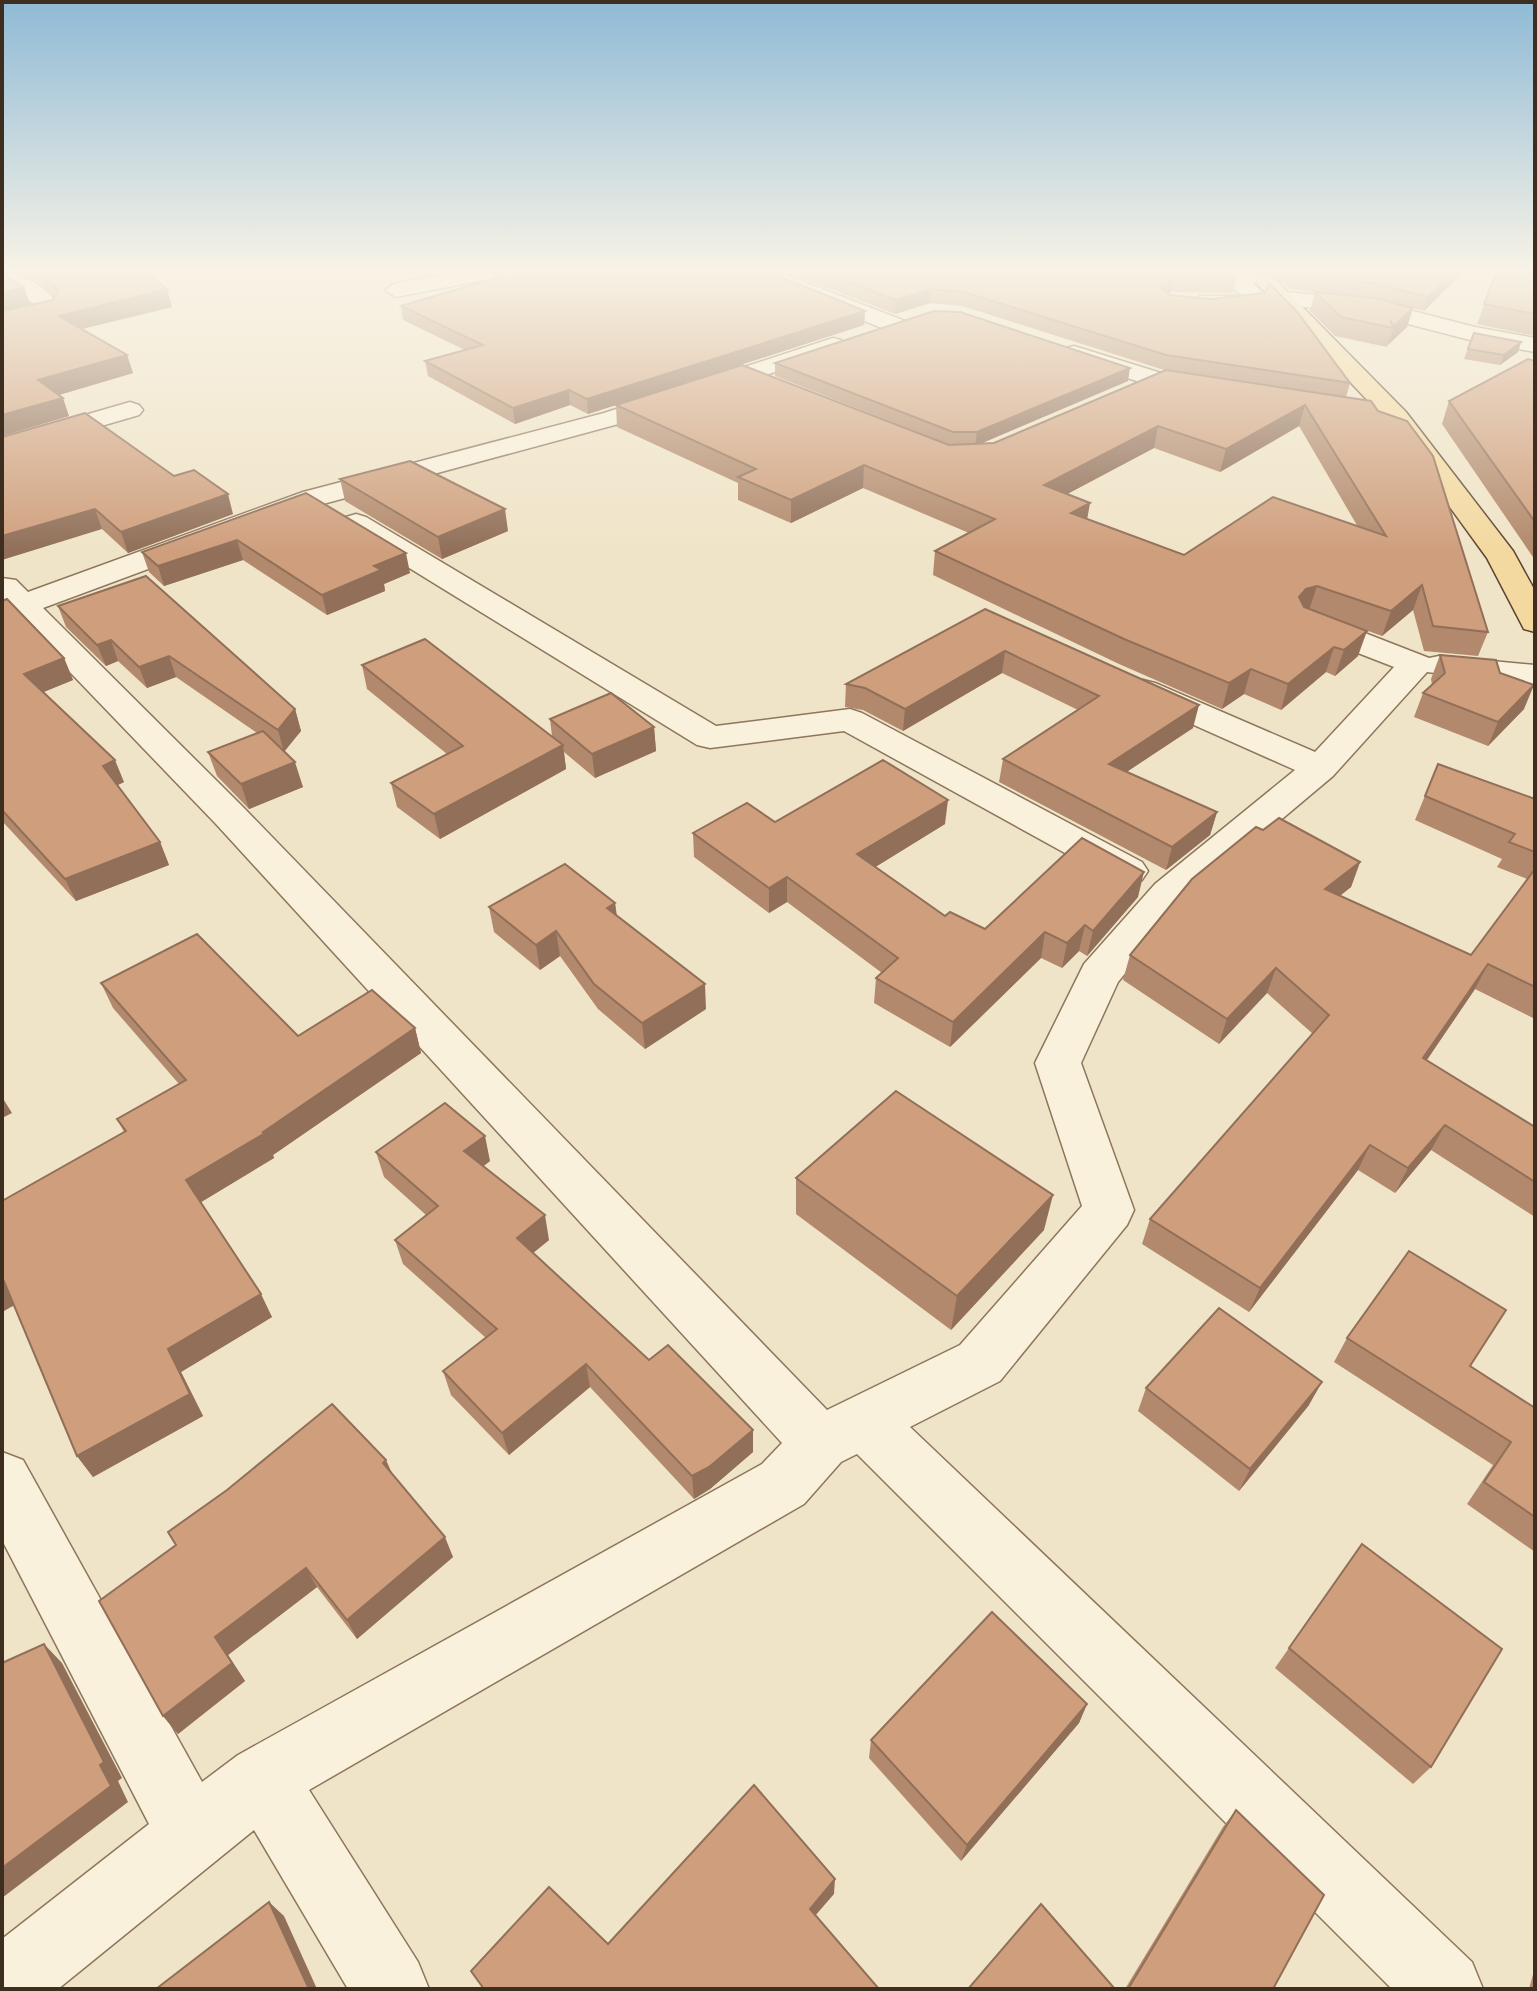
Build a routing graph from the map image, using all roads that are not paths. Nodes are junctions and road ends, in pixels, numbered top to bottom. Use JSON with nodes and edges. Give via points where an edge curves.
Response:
{"nodes":[{"id":1,"x":766,"y":366,"type":"edge"},
{"id":2,"x":1115,"y":366,"type":"edge"},
{"id":3,"x":1349,"y":366,"type":"edge"},
{"id":4,"x":740,"y":374,"type":"junction"},
{"id":5,"x":1158,"y":380,"type":"junction"},
{"id":6,"x":1229,"y":390,"type":"edge"},
{"id":7,"x":784,"y":392,"type":"edge"},
{"id":8,"x":1119,"y":398,"type":"edge"},
{"id":9,"x":1355,"y":409,"type":"edge"},
{"id":10,"x":130,"y":410,"type":"dead end"},
{"id":11,"x":1397,"y":417,"type":"junction"},
{"id":12,"x":2,"y":447,"type":"edge"},
{"id":13,"x":313,"y":498,"type":"junction"},
{"id":14,"x":9,"y":600,"type":"edge"},
{"id":15,"x":1533,"y":613,"type":"edge"},
{"id":16,"x":1310,"y":623,"type":"edge"},
{"id":17,"x":1416,"y":664,"type":"junction"},
{"id":18,"x":1535,"y":675,"type":"edge"},
{"id":19,"x":1120,"y":681,"type":"edge"},
{"id":20,"x":1320,"y":768,"type":"junction"},
{"id":21,"x":1169,"y":893,"type":"junction"},
{"id":22,"x":842,"y":1432,"type":"junction"},
{"id":23,"x":2,"y":1480,"type":"edge"},
{"id":24,"x":262,"y":1779,"type":"junction"},
{"id":25,"x":193,"y":1835,"type":"junction"},
{"id":26,"x":2,"y":1986,"type":"edge"},
{"id":27,"x":391,"y":1989,"type":"edge"},
{"id":28,"x":1445,"y":1989,"type":"edge"}],
"edges":[{"from":1,"to":4,"type":"street"},
{"from":2,"to":5,"type":"street"},
{"from":3,"to":11,"type":"main road"},
{"from":4,"to":7,"type":"street"},
{"from":4,"to":13,"type":"street","via":[[613,418]]},
{"from":5,"to":6,"type":"street"},
{"from":5,"to":8,"type":"street"},
{"from":9,"to":11,"type":"street"},
{"from":10,"to":12,"type":"street"},
{"from":11,"to":15,"type":"main road","via":[[1502,557]]},
{"from":13,"to":14,"type":"street"},
{"from":13,"to":21,"type":"street","via":[[710,737],[850,720]]},
{"from":14,"to":22,"type":"street"},
{"from":16,"to":17,"type":"street"},
{"from":17,"to":18,"type":"street"},
{"from":17,"to":20,"type":"street"},
{"from":19,"to":20,"type":"street"},
{"from":20,"to":21,"type":"street"},
{"from":21,"to":22,"type":"street","via":[[1099,975],[1058,1063],[1109,1210],[980,1363]]},
{"from":22,"to":24,"type":"street","via":[[783,1484]]},
{"from":22,"to":28,"type":"street"},
{"from":23,"to":25,"type":"street"},
{"from":24,"to":25,"type":"street"},
{"from":24,"to":27,"type":"street"},
{"from":25,"to":26,"type":"street"}]}
